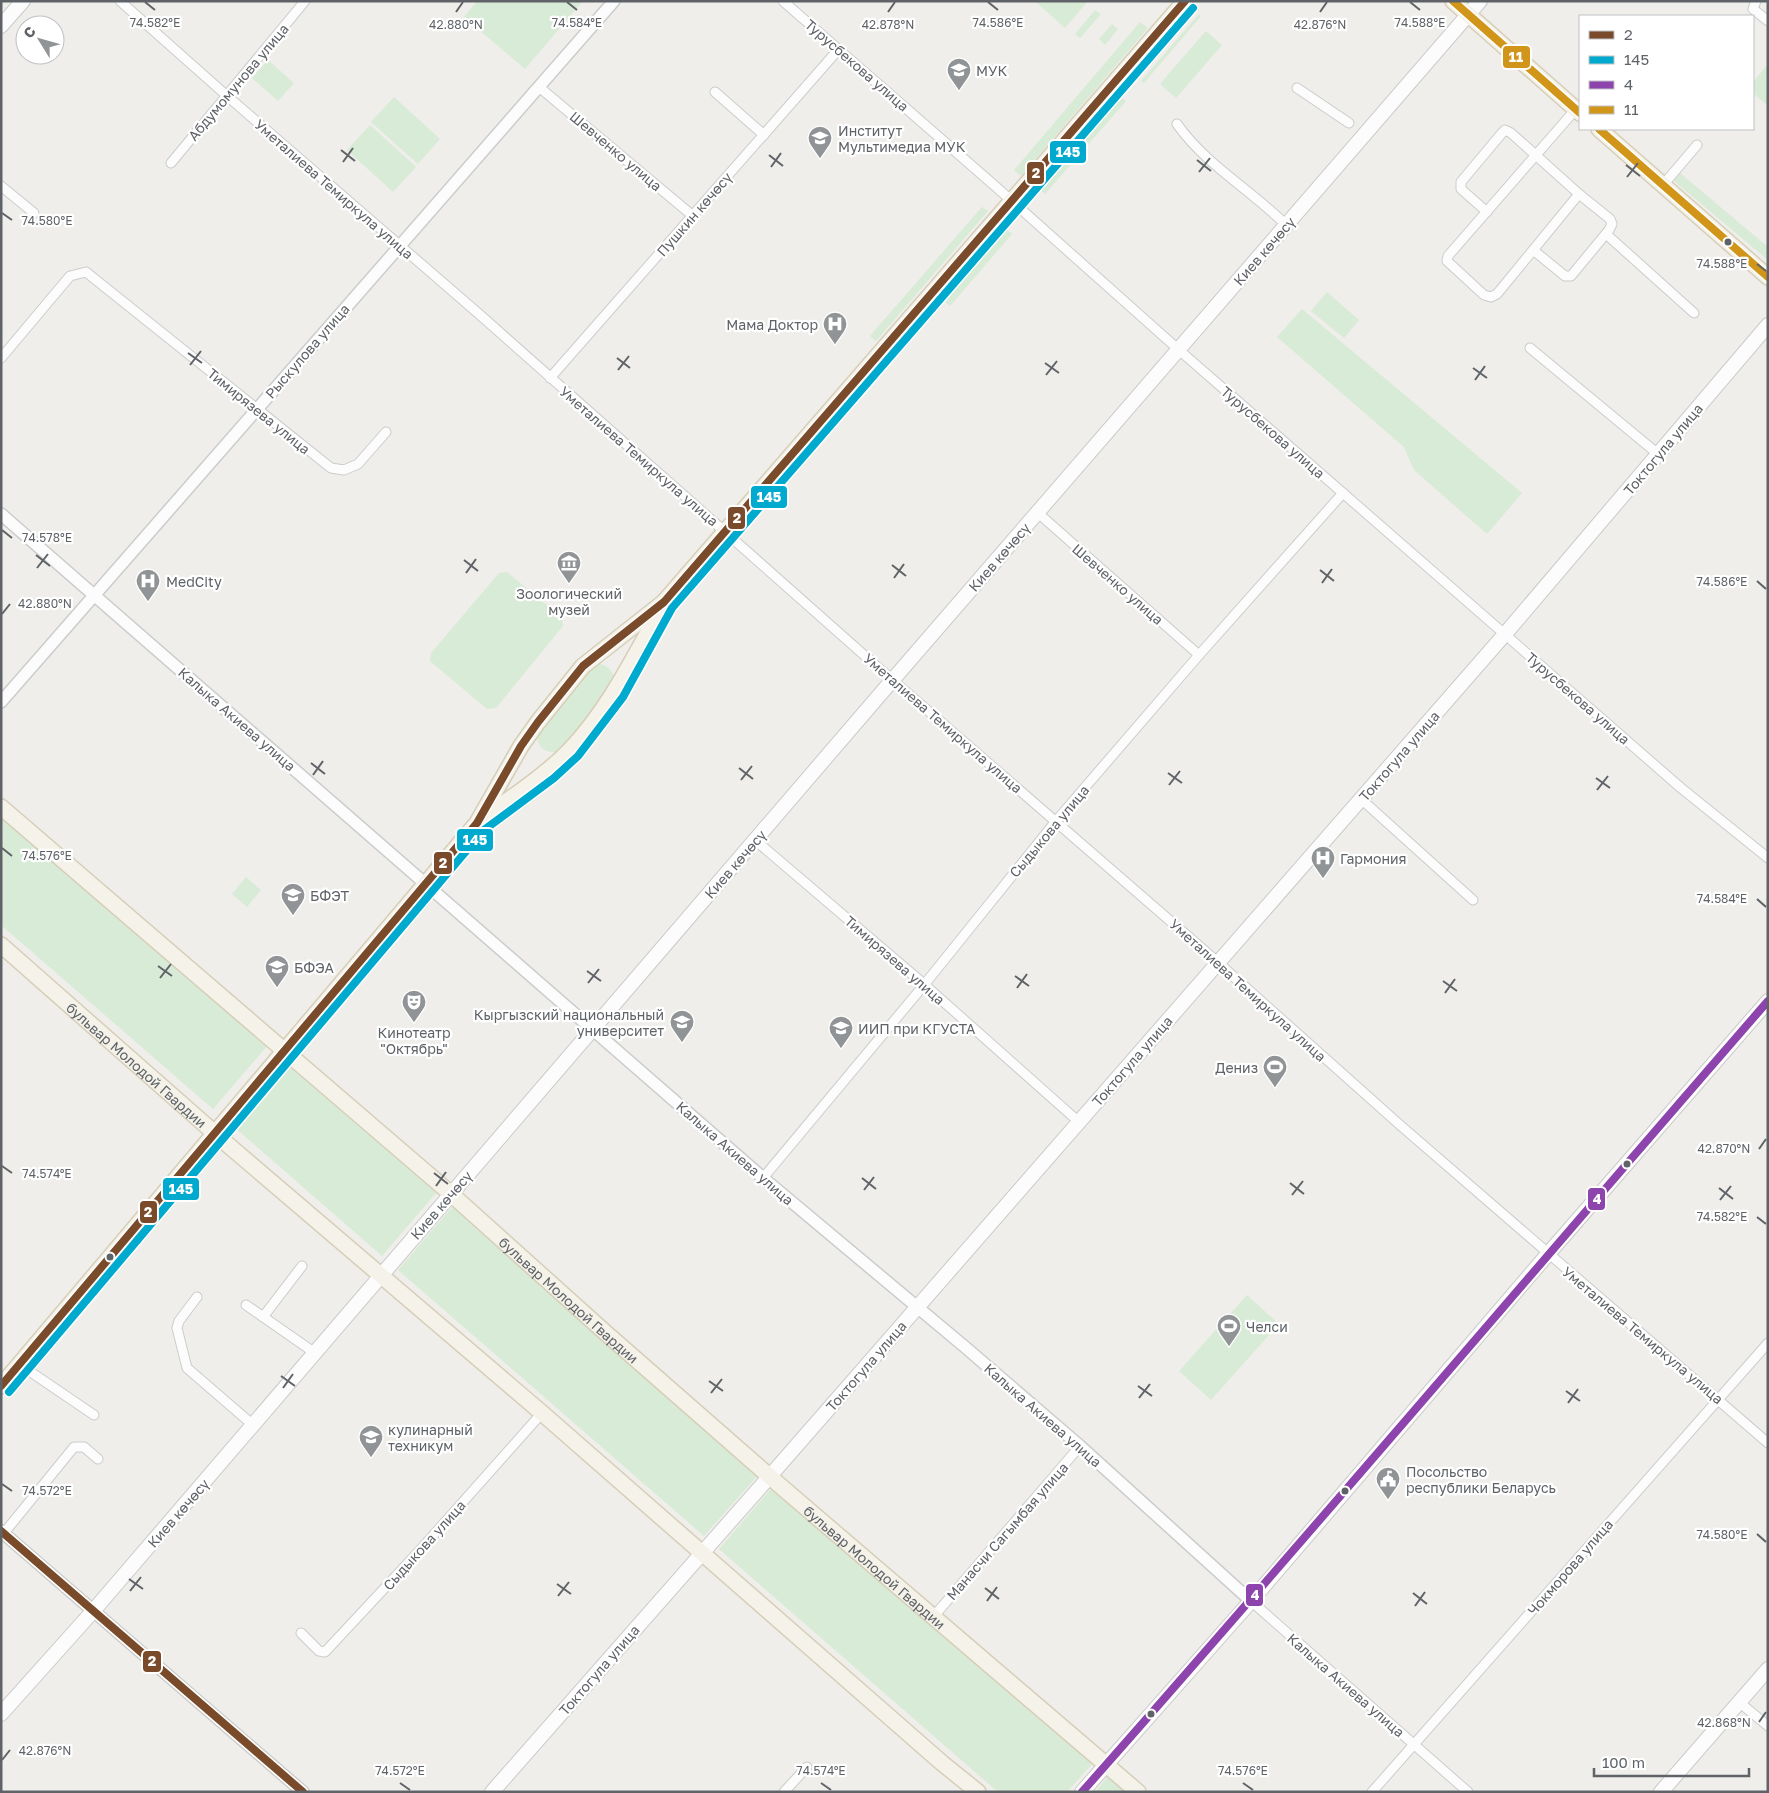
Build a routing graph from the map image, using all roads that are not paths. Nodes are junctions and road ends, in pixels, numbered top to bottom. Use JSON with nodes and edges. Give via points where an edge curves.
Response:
{"nodes":[{"id":1,"x":23,"y":1,"type":"edge"},
{"id":2,"x":120,"y":1,"type":"edge"},
{"id":3,"x":305,"y":1,"type":"edge"},
{"id":4,"x":614,"y":1,"type":"edge"},
{"id":5,"x":783,"y":1,"type":"edge"},
{"id":6,"x":1185,"y":1,"type":"edge"},
{"id":7,"x":1453,"y":1,"type":"edge"},
{"id":8,"x":1480,"y":1,"type":"edge"},
{"id":9,"x":1756,"y":1,"type":"edge"},
{"id":10,"x":1469,"y":14,"type":"junction"},
{"id":11,"x":1768,"y":21,"type":"edge"},
{"id":12,"x":1,"y":26,"type":"edge"},
{"id":13,"x":838,"y":50,"type":"junction"},
{"id":14,"x":539,"y":87,"type":"junction"},
{"id":15,"x":1297,"y":88,"type":"dead end"},
{"id":16,"x":715,"y":92,"type":"dead end"},
{"id":17,"x":226,"y":95,"type":"junction"},
{"id":18,"x":1578,"y":111,"type":"edge"},
{"id":19,"x":1349,"y":123,"type":"dead end"},
{"id":20,"x":1177,"y":124,"type":"dead end"},
{"id":21,"x":1600,"y":130,"type":"edge"},
{"id":22,"x":764,"y":135,"type":"junction"},
{"id":23,"x":1697,"y":145,"type":"dead end"},
{"id":24,"x":1536,"y":156,"type":"junction"},
{"id":25,"x":171,"y":163,"type":"dead end"},
{"id":26,"x":1662,"y":185,"type":"junction"},
{"id":27,"x":1,"y":186,"type":"edge"},
{"id":28,"x":1579,"y":194,"type":"junction"},
{"id":29,"x":1012,"y":201,"type":"junction"},
{"id":30,"x":1487,"y":212,"type":"junction"},
{"id":31,"x":34,"y":213,"type":"dead end"},
{"id":32,"x":693,"y":216,"type":"junction"},
{"id":33,"x":1286,"y":225,"type":"junction"},
{"id":34,"x":1606,"y":234,"type":"junction"},
{"id":35,"x":400,"y":246,"type":"junction"},
{"id":36,"x":1534,"y":250,"type":"junction"},
{"id":37,"x":1768,"y":277,"type":"edge"},
{"id":38,"x":1694,"y":313,"type":"dead end"},
{"id":39,"x":1768,"y":325,"type":"edge"},
{"id":40,"x":1530,"y":348,"type":"dead end"},
{"id":41,"x":1179,"y":350,"type":"junction"},
{"id":42,"x":1,"y":358,"type":"edge"},
{"id":43,"x":550,"y":378,"type":"junction"},
{"id":44,"x":256,"y":409,"type":"junction"},
{"id":45,"x":386,"y":432,"type":"dead end"},
{"id":46,"x":1658,"y":454,"type":"junction"},
{"id":47,"x":1343,"y":493,"type":"junction"},
{"id":48,"x":1,"y":514,"type":"edge"},
{"id":49,"x":1038,"y":514,"type":"junction"},
{"id":50,"x":725,"y":532,"type":"junction"},
{"id":51,"x":95,"y":595,"type":"junction"},
{"id":52,"x":664,"y":602,"type":"junction"},
{"id":53,"x":1505,"y":634,"type":"junction"},
{"id":54,"x":1198,"y":655,"type":"junction"},
{"id":55,"x":893,"y":679,"type":"junction"},
{"id":56,"x":1,"y":702,"type":"edge"},
{"id":57,"x":1361,"y":799,"type":"junction"},
{"id":58,"x":1,"y":807,"type":"edge"},
{"id":59,"x":1056,"y":821,"type":"junction"},
{"id":60,"x":477,"y":823,"type":"junction"},
{"id":61,"x":755,"y":840,"type":"junction"},
{"id":62,"x":1768,"y":858,"type":"edge"},
{"id":63,"x":424,"y":884,"type":"junction"},
{"id":64,"x":1473,"y":900,"type":"dead end"},
{"id":65,"x":1,"y":946,"type":"edge"},
{"id":66,"x":1218,"y":962,"type":"junction"},
{"id":67,"x":924,"y":985,"type":"junction"},
{"id":68,"x":1768,"y":1001,"type":"edge"},
{"id":69,"x":592,"y":1029,"type":"junction"},
{"id":70,"x":284,"y":1050,"type":"junction"},
{"id":71,"x":1079,"y":1122,"type":"junction"},
{"id":72,"x":214,"y":1132,"type":"junction"},
{"id":73,"x":763,"y":1178,"type":"junction"},
{"id":74,"x":450,"y":1193,"type":"junction"},
{"id":75,"x":1548,"y":1254,"type":"junction"},
{"id":76,"x":302,"y":1266,"type":"dead end"},
{"id":77,"x":382,"y":1275,"type":"junction"},
{"id":78,"x":197,"y":1297,"type":"dead end"},
{"id":79,"x":246,"y":1305,"type":"dead end"},
{"id":80,"x":917,"y":1307,"type":"junction"},
{"id":81,"x":263,"y":1317,"type":"junction"},
{"id":82,"x":1768,"y":1343,"type":"edge"},
{"id":83,"x":315,"y":1353,"type":"junction"},
{"id":84,"x":19,"y":1364,"type":"junction"},
{"id":85,"x":1,"y":1386,"type":"edge"},
{"id":86,"x":1719,"y":1399,"type":"junction"},
{"id":87,"x":542,"y":1413,"type":"junction"},
{"id":88,"x":94,"y":1415,"type":"dead end"},
{"id":89,"x":253,"y":1425,"type":"junction"},
{"id":90,"x":1768,"y":1443,"type":"edge"},
{"id":91,"x":1080,"y":1446,"type":"junction"},
{"id":92,"x":98,"y":1459,"type":"dead end"},
{"id":93,"x":770,"y":1476,"type":"junction"},
{"id":94,"x":3,"y":1532,"type":"edge"},
{"id":95,"x":702,"y":1552,"type":"junction"},
{"id":96,"x":1251,"y":1601,"type":"junction"},
{"id":97,"x":94,"y":1610,"type":"junction"},
{"id":98,"x":934,"y":1616,"type":"junction"},
{"id":99,"x":301,"y":1633,"type":"dead end"},
{"id":100,"x":1768,"y":1669,"type":"edge"},
{"id":101,"x":1739,"y":1702,"type":"junction"},
{"id":102,"x":1,"y":1714,"type":"edge"},
{"id":103,"x":1768,"y":1726,"type":"edge"},
{"id":104,"x":1414,"y":1744,"type":"junction"},
{"id":105,"x":1107,"y":1764,"type":"junction"},
{"id":106,"x":807,"y":1767,"type":"dead end"},
{"id":107,"x":303,"y":1792,"type":"edge"},
{"id":108,"x":492,"y":1792,"type":"edge"},
{"id":109,"x":784,"y":1792,"type":"edge"},
{"id":110,"x":978,"y":1792,"type":"edge"},
{"id":111,"x":1082,"y":1792,"type":"edge"},
{"id":112,"x":1138,"y":1792,"type":"edge"},
{"id":113,"x":1372,"y":1792,"type":"edge"},
{"id":114,"x":1468,"y":1792,"type":"edge"},
{"id":115,"x":1661,"y":1792,"type":"edge"}],
"edges":[{"from":1,"to":12,"type":"main road"},
{"from":2,"to":17,"type":"street","name":"Уметалиева Темиркула улица"},
{"from":3,"to":17,"type":"street","name":"Абдумомунова улица"},
{"from":4,"to":14,"type":"street","name":"Рыскулова улица"},
{"from":5,"to":13,"type":"street","name":"Турусбекова улица"},
{"from":6,"to":29,"type":"main road"},
{"from":7,"to":10,"type":"main road"},
{"from":8,"to":10,"type":"main road","name":"Киев көчөсү"},
{"from":9,"to":11,"type":"street","via":[[1753,9]]},
{"from":10,"to":18,"type":"main road"},
{"from":10,"to":33,"type":"main road","name":"Киев көчөсү"},
{"from":13,"to":22,"type":"street","name":"Пушкин көчөсү"},
{"from":13,"to":29,"type":"street","name":"Турусбекова улица"},
{"from":14,"to":32,"type":"street","name":"Шевченко улица"},
{"from":14,"to":35,"type":"street","name":"Рыскулова улица"},
{"from":15,"to":19,"type":"street"},
{"from":16,"to":22,"type":"street"},
{"from":17,"to":25,"type":"street","name":"Абдумомунова улица"},
{"from":17,"to":35,"type":"street","name":"Уметалиева Темиркула улица"},
{"from":18,"to":24,"type":"street"},
{"from":20,"to":33,"type":"street","via":[[1196,148]]},
{"from":21,"to":26,"type":"main road"},
{"from":22,"to":32,"type":"street","name":"Пушкин көчөсү"},
{"from":23,"to":26,"type":"street"},
{"from":24,"to":28,"type":"street"},
{"from":24,"to":30,"type":"street"},
{"from":24,"to":30,"type":"street","via":[[1511,133],[1502,132],[1461,182],[1461,189]]},
{"from":26,"to":37,"type":"main road"},
{"from":27,"to":31,"type":"street"},
{"from":28,"to":34,"type":"street","via":[[1610,219],[1612,224]]},
{"from":28,"to":36,"type":"street"},
{"from":29,"to":41,"type":"street","name":"Турусбекова улица"},
{"from":29,"to":50,"type":"main road"},
{"from":30,"to":36,"type":"street","via":[[1447,261],[1484,295],[1491,297],[1496,294]]},
{"from":32,"to":43,"type":"street","name":"Пушкин көчөсү"},
{"from":33,"to":41,"type":"main road","name":"Киев көчөсү"},
{"from":34,"to":36,"type":"street","via":[[1571,276],[1565,276]]},
{"from":34,"to":38,"type":"street"},
{"from":35,"to":43,"type":"street","name":"Уметалиева Темиркула улица"},
{"from":35,"to":44,"type":"street","name":"Рыскулова улица"},
{"from":39,"to":46,"type":"main road","name":"Токтогула улица"},
{"from":40,"to":46,"type":"street"},
{"from":41,"to":47,"type":"street","name":"Турусбекова улица"},
{"from":41,"to":49,"type":"main road","name":"Киев көчөсү"},
{"from":42,"to":44,"type":"street","name":"Тимирязева улица","via":[[70,276],[86,272]]},
{"from":43,"to":50,"type":"street","name":"Уметалиева Темиркула улица"},
{"from":44,"to":45,"type":"street","name":"Тимирязева улица","via":[[330,468],[344,470],[358,464]]},
{"from":44,"to":51,"type":"street","name":"Рыскулова улица"},
{"from":46,"to":53,"type":"main road","name":"Токтогула улица"},
{"from":47,"to":53,"type":"street","name":"Турусбекова улица"},
{"from":47,"to":54,"type":"street","name":"Сыдыкова улица"},
{"from":48,"to":51,"type":"street","name":"Калыка Акиева улица"},
{"from":49,"to":54,"type":"street","name":"Шевченко улица"},
{"from":49,"to":55,"type":"main road","name":"Киев көчөсү"},
{"from":50,"to":52,"type":"main road"},
{"from":50,"to":55,"type":"street","name":"Уметалиева Темиркула улица"},
{"from":51,"to":56,"type":"street","name":"Рыскулова улица"},
{"from":51,"to":63,"type":"street","name":"Калыка Акиева улица"},
{"from":52,"to":60,"type":"main road","via":[[583,666],[521,746]]},
{"from":52,"to":60,"type":"main road","via":[[615,692],[570,750]]},
{"from":53,"to":57,"type":"main road","name":"Токтогула улица"},
{"from":53,"to":62,"type":"street","name":"Турусбекова улица","via":[[1690,796]]},
{"from":54,"to":59,"type":"street","name":"Сыдыкова улица"},
{"from":55,"to":59,"type":"street","name":"Уметалиева Темиркула улица"},
{"from":55,"to":61,"type":"main road","name":"Киев көчөсү"},
{"from":57,"to":64,"type":"street"},
{"from":57,"to":66,"type":"main road","name":"Токтогула улица"},
{"from":58,"to":70,"type":"main road","name":"бульвар Молодой Гвардии"},
{"from":59,"to":66,"type":"street","name":"Уметалиева Темиркула улица"},
{"from":59,"to":67,"type":"street","name":"Сыдыкова улица"},
{"from":60,"to":63,"type":"main road"},
{"from":61,"to":67,"type":"street","name":"Тимирязева улица"},
{"from":61,"to":69,"type":"main road","name":"Киев көчөсү"},
{"from":63,"to":69,"type":"street","name":"Калыка Акиева улица"},
{"from":63,"to":70,"type":"main road"},
{"from":65,"to":72,"type":"main road","name":"бульвар Молодой Гвардии"},
{"from":66,"to":71,"type":"main road","name":"Токтогула улица"},
{"from":66,"to":75,"type":"street","name":"Уметалиева Темиркула улица"},
{"from":67,"to":71,"type":"street","name":"Тимирязева улица"},
{"from":67,"to":73,"type":"street","name":"Сыдыкова улица"},
{"from":68,"to":75,"type":"main road"},
{"from":69,"to":73,"type":"street","name":"Калыка Акиева улица"},
{"from":69,"to":74,"type":"main road","name":"Киев көчөсү"},
{"from":70,"to":72,"type":"main road"},
{"from":70,"to":74,"type":"main road","name":"бульвар Молодой Гвардии"},
{"from":71,"to":80,"type":"main road","name":"Токтогула улица"},
{"from":72,"to":77,"type":"main road","name":"бульвар Молодой Гвардии"},
{"from":72,"to":84,"type":"main road"},
{"from":73,"to":80,"type":"street","name":"Калыка Акиева улица"},
{"from":74,"to":77,"type":"main road","name":"Киев көчөсү"},
{"from":74,"to":93,"type":"main road","name":"бульвар Молодой Гвардии"},
{"from":75,"to":86,"type":"street","name":"Уметалиева Темиркула улица"},
{"from":75,"to":96,"type":"main road"},
{"from":76,"to":81,"type":"street"},
{"from":77,"to":83,"type":"main road","name":"Киев көчөсү"},
{"from":77,"to":87,"type":"main road","name":"бульвар Молодой Гвардии"},
{"from":78,"to":89,"type":"street","via":[[179,1320],[177,1328],[184,1363]]},
{"from":79,"to":81,"type":"street"},
{"from":80,"to":91,"type":"street","name":"Калыка Акиева улица"},
{"from":80,"to":93,"type":"main road","name":"Токтогула улица"},
{"from":81,"to":83,"type":"street"},
{"from":82,"to":86,"type":"street","name":"Чокморова улица"},
{"from":83,"to":89,"type":"main road","name":"Киев көчөсү"},
{"from":84,"to":85,"type":"main road"},
{"from":84,"to":88,"type":"street"},
{"from":86,"to":90,"type":"street","name":"Уметалиева Темиркула улица"},
{"from":86,"to":104,"type":"street","name":"Чокморова улица"},
{"from":87,"to":95,"type":"main road","name":"бульвар Молодой Гвардии"},
{"from":87,"to":99,"type":"street","name":"Сыдыкова улица","via":[[325,1652],[319,1651]]},
{"from":89,"to":97,"type":"main road","name":"Киев көчөсү"},
{"from":91,"to":96,"type":"street","name":"Калыка Акиева улица"},
{"from":91,"to":98,"type":"street","name":"Манасчи Сагымбая улица"},
{"from":92,"to":94,"type":"street","via":[[84,1447],[74,1447]]},
{"from":93,"to":95,"type":"main road","name":"Токтогула улица"},
{"from":93,"to":98,"type":"main road","name":"бульвар Молодой Гвардии"},
{"from":94,"to":97,"type":"street"},
{"from":95,"to":108,"type":"main road","name":"Токтогула улица"},
{"from":95,"to":110,"type":"main road","name":"бульвар Молодой Гвардии"},
{"from":96,"to":104,"type":"street","name":"Калыка Акиева улица"},
{"from":96,"to":105,"type":"main road"},
{"from":97,"to":102,"type":"main road","name":"Киев көчөсү"},
{"from":97,"to":107,"type":"street"},
{"from":98,"to":105,"type":"main road","name":"бульвар Молодой Гвардии"},
{"from":100,"to":101,"type":"main road"},
{"from":101,"to":103,"type":"street"},
{"from":101,"to":115,"type":"main road"},
{"from":104,"to":113,"type":"street","name":"Чокморова улица"},
{"from":104,"to":114,"type":"street","name":"Калыка Акиева улица"},
{"from":105,"to":111,"type":"main road"},
{"from":105,"to":112,"type":"main road","name":"бульвар Молодой Гвардии"},
{"from":106,"to":109,"type":"street"}]}
